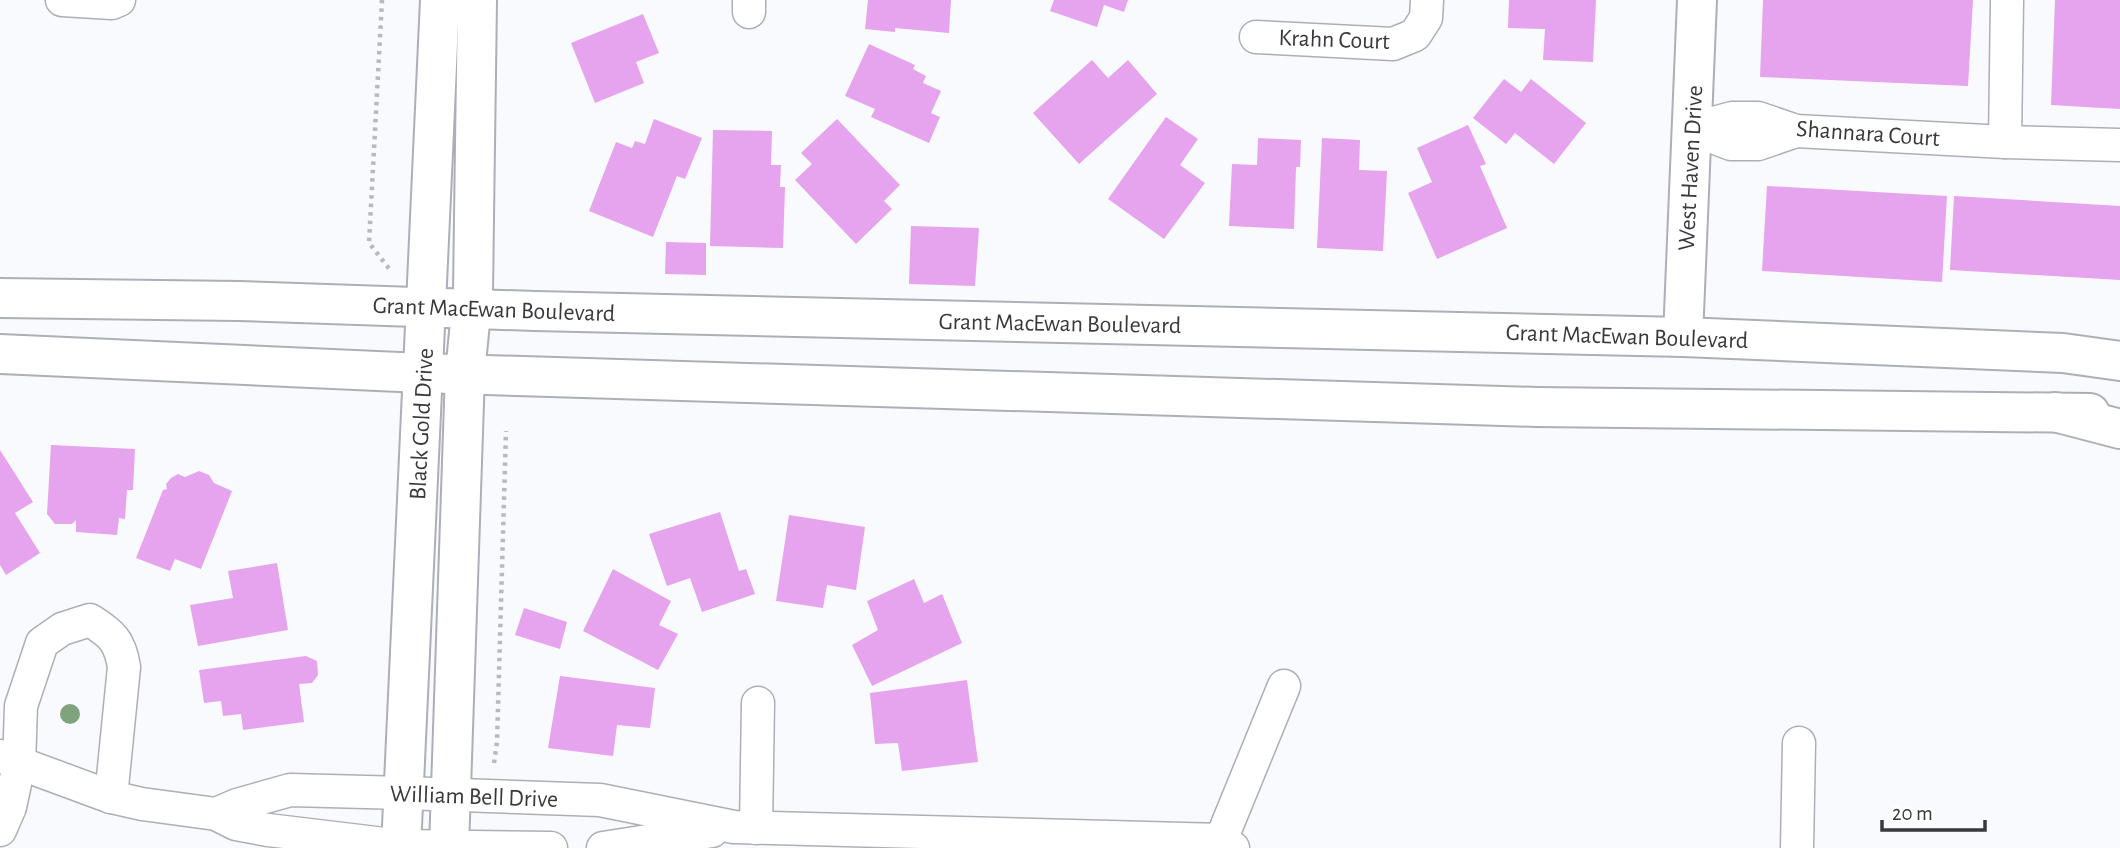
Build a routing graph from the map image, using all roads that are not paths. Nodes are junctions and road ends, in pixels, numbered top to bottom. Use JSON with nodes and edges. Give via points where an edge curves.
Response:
{"nodes":[{"id":1,"x":62,"y":0,"type":"edge"},
{"id":2,"x":119,"y":0,"type":"edge"},
{"id":3,"x":440,"y":0,"type":"edge"},
{"id":4,"x":477,"y":0,"type":"edge"},
{"id":5,"x":1427,"y":0,"type":"edge"},
{"id":6,"x":1698,"y":0,"type":"edge"},
{"id":7,"x":2007,"y":0,"type":"edge"},
{"id":8,"x":1255,"y":37,"type":"dead end"},
{"id":9,"x":1692,"y":129,"type":"junction"},
{"id":10,"x":2005,"y":142,"type":"junction"},
{"id":11,"x":2120,"y":145,"type":"edge"},
{"id":12,"x":0,"y":298,"type":"edge"},
{"id":13,"x":427,"y":306,"type":"junction"},
{"id":14,"x":470,"y":308,"type":"junction"},
{"id":15,"x":1683,"y":337,"type":"junction"},
{"id":16,"x":2120,"y":345,"type":"edge"},
{"id":17,"x":2063,"y":353,"type":"junction"},
{"id":18,"x":0,"y":354,"type":"edge"},
{"id":19,"x":2120,"y":360,"type":"edge"},
{"id":20,"x":422,"y":373,"type":"junction"},
{"id":21,"x":465,"y":373,"type":"junction"},
{"id":22,"x":2055,"y":412,"type":"junction"},
{"id":23,"x":2120,"y":414,"type":"edge"},
{"id":24,"x":2120,"y":429,"type":"edge"},
{"id":25,"x":1284,"y":686,"type":"dead end"},
{"id":26,"x":758,"y":703,"type":"dead end"},
{"id":27,"x":1799,"y":743,"type":"dead end"},
{"id":28,"x":9,"y":760,"type":"edge"},
{"id":29,"x":404,"y":793,"type":"junction"},
{"id":30,"x":452,"y":796,"type":"junction"},
{"id":31,"x":111,"y":797,"type":"junction"},
{"id":32,"x":216,"y":814,"type":"junction"},
{"id":33,"x":0,"y":830,"type":"edge"},
{"id":34,"x":740,"y":835,"type":"edge"},
{"id":35,"x":1227,"y":844,"type":"edge"},
{"id":36,"x":401,"y":847,"type":"edge"},
{"id":37,"x":449,"y":848,"type":"edge"},
{"id":38,"x":551,"y":848,"type":"edge"},
{"id":39,"x":603,"y":848,"type":"edge"},
{"id":40,"x":1797,"y":848,"type":"edge"}],
"edges":[{"from":1,"to":2,"type":"street"},
{"from":3,"to":13,"type":"main road","name":"Black Gold Drive"},
{"from":4,"to":14,"type":"main road","name":"Black Gold Drive"},
{"from":5,"to":8,"type":"street","name":"Krahn Court","via":[[1426,18],[1415,35],[1393,44]]},
{"from":6,"to":9,"type":"main road","name":"West Haven Drive"},
{"from":7,"to":10,"type":"street"},
{"from":9,"to":10,"type":"street","name":"Shannara Court","via":[[1731,145],[1758,144],[1796,131]]},
{"from":9,"to":15,"type":"main road","name":"West Haven Drive"},
{"from":10,"to":11,"type":"street","name":"Shannara Court"},
{"from":12,"to":13,"type":"main road","name":"Grant MacEwan Boulevard"},
{"from":13,"to":14,"type":"main road","name":"Grant MacEwan Boulevard"},
{"from":13,"to":20,"type":"main road","name":"Black Gold Drive"},
{"from":14,"to":15,"type":"main road","name":"Grant MacEwan Boulevard"},
{"from":14,"to":21,"type":"main road","name":"Black Gold Drive"},
{"from":15,"to":17,"type":"main road","name":"Grant MacEwan Boulevard"},
{"from":16,"to":17,"type":"main road"},
{"from":17,"to":19,"type":"main road","name":"Grant MacEwan Boulevard"},
{"from":18,"to":20,"type":"main road"},
{"from":20,"to":21,"type":"main road"},
{"from":20,"to":29,"type":"main road","name":"Black Gold Drive"},
{"from":21,"to":22,"type":"main road","via":[[1537,407]]},
{"from":21,"to":30,"type":"main road","name":"Black Gold Drive"},
{"from":22,"to":23,"type":"main road"},
{"from":22,"to":24,"type":"main road"},
{"from":25,"to":35,"type":"street","name":"William Bell Drive"},
{"from":26,"to":34,"type":"street"},
{"from":27,"to":40,"type":"street"},
{"from":28,"to":31,"type":"street","name":"William Bell Drive"},
{"from":28,"to":31,"type":"street","via":[[42,643],[62,629],[90,620],[115,640],[124,667]]},
{"from":28,"to":33,"type":"street","via":[[10,807]]},
{"from":29,"to":30,"type":"street","name":"William Bell Drive"},
{"from":29,"to":32,"type":"street","name":"William Bell Drive","via":[[290,790]]},
{"from":29,"to":36,"type":"main road","name":"Black Gold Drive"},
{"from":30,"to":34,"type":"street","name":"William Bell Drive","via":[[600,800]]},
{"from":30,"to":37,"type":"main road","name":"Black Gold Drive"},
{"from":31,"to":32,"type":"street","name":"William Bell Drive"},
{"from":32,"to":36,"type":"street","name":"William Bell Drive","via":[[236,824],[268,830]]},
{"from":34,"to":35,"type":"street","name":"William Bell Drive"},
{"from":34,"to":39,"type":"street","name":"William Bell Drive"},
{"from":36,"to":37,"type":"street","name":"William Bell Drive"},
{"from":37,"to":38,"type":"street","name":"William Bell Drive"}]}
